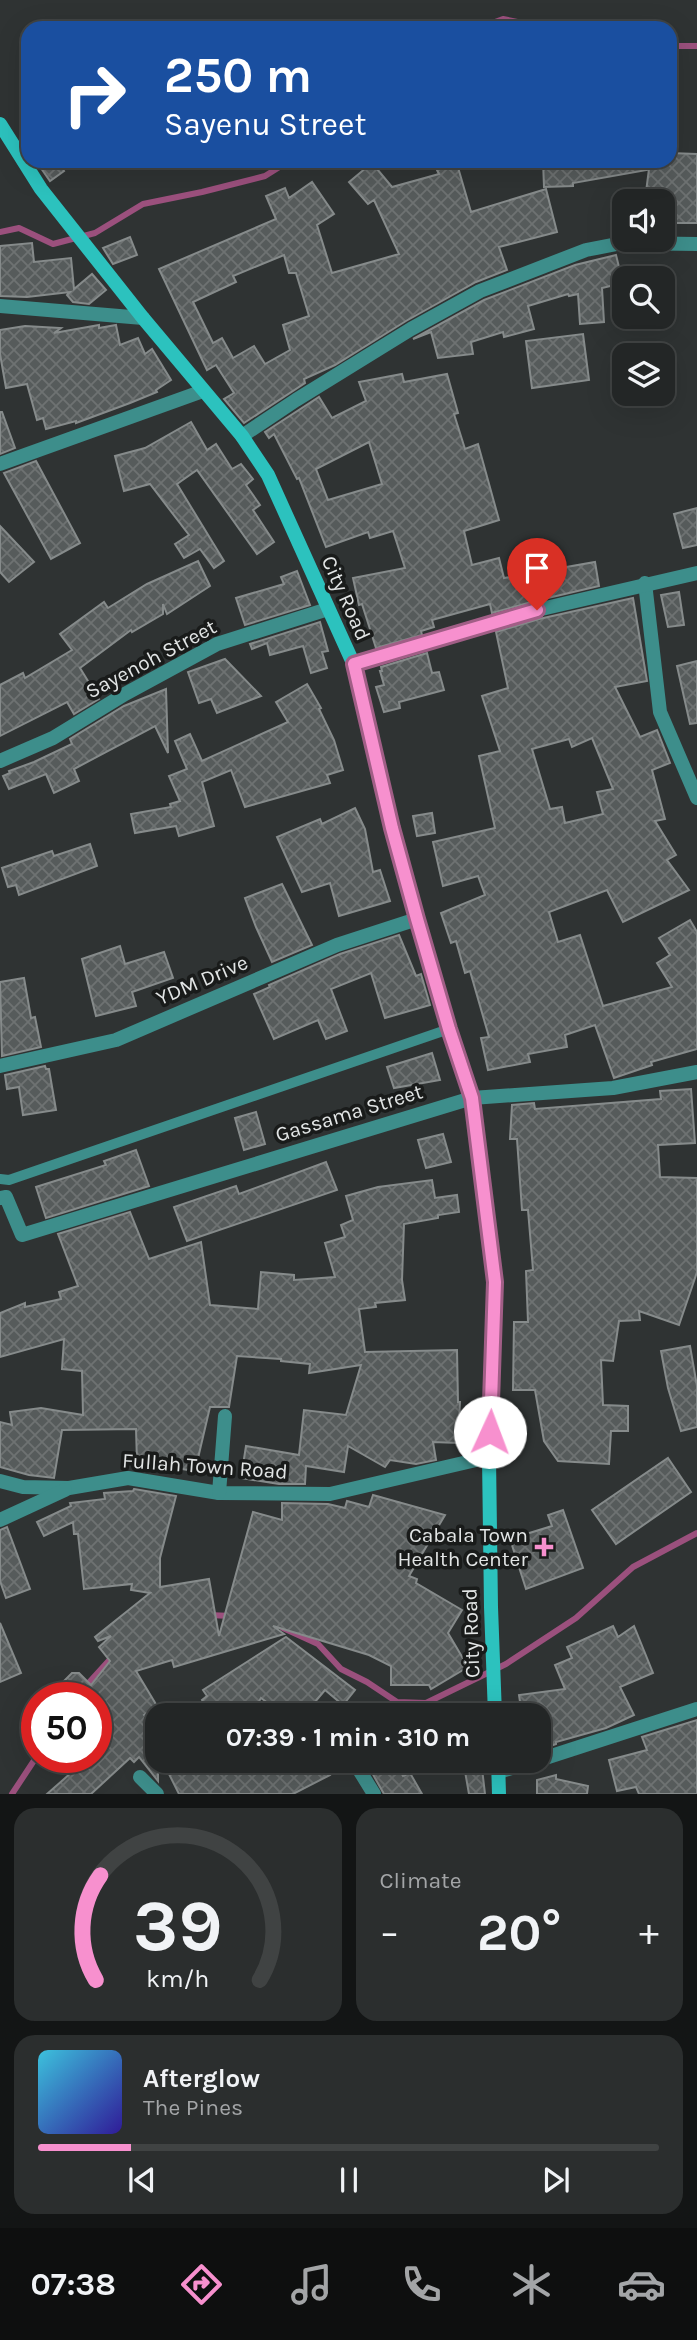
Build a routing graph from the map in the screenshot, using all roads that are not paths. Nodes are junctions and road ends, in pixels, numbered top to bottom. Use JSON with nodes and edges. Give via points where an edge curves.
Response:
{"nodes":[{"id":1,"x":0,"y":124,"type":"edge"},
{"id":2,"x":21,"y":157,"type":"edge"},
{"id":3,"x":28,"y":168,"type":"edge"},
{"id":4,"x":697,"y":244,"type":"edge"},
{"id":5,"x":0,"y":306,"type":"edge"},
{"id":6,"x":143,"y":318,"type":"junction"},
{"id":7,"x":203,"y":391,"type":"junction"},
{"id":8,"x":242,"y":436,"type":"junction"},
{"id":9,"x":0,"y":464,"type":"edge"},
{"id":10,"x":697,"y":573,"type":"edge"},
{"id":11,"x":645,"y":583,"type":"junction"},
{"id":12,"x":328,"y":609,"type":"junction"},
{"id":13,"x":354,"y":664,"type":"junction"},
{"id":14,"x":0,"y":761,"type":"edge"},
{"id":15,"x":697,"y":797,"type":"edge"},
{"id":16,"x":417,"y":919,"type":"junction"},
{"id":17,"x":449,"y":1029,"type":"junction"},
{"id":18,"x":0,"y":1066,"type":"edge"},
{"id":19,"x":697,"y":1072,"type":"edge"},
{"id":20,"x":472,"y":1098,"type":"junction"},
{"id":21,"x":0,"y":1180,"type":"edge"},
{"id":22,"x":0,"y":1198,"type":"edge"},
{"id":23,"x":225,"y":1416,"type":"dead end"},
{"id":24,"x":489,"y":1457,"type":"junction"},
{"id":25,"x":0,"y":1481,"type":"edge"},
{"id":26,"x":69,"y":1488,"type":"junction"},
{"id":27,"x":219,"y":1493,"type":"junction"},
{"id":28,"x":0,"y":1520,"type":"edge"},
{"id":29,"x":495,"y":1703,"type":"edge"},
{"id":30,"x":697,"y":1709,"type":"edge"},
{"id":31,"x":551,"y":1756,"type":"edge"},
{"id":32,"x":362,"y":1773,"type":"edge"},
{"id":33,"x":499,"y":1773,"type":"edge"},
{"id":34,"x":140,"y":1777,"type":"dead end"},
{"id":35,"x":157,"y":1794,"type":"edge"},
{"id":36,"x":374,"y":1794,"type":"edge"},
{"id":37,"x":499,"y":1794,"type":"edge"}],
"edges":[{"from":1,"to":2,"type":"main road","name":"City Road"},
{"from":3,"to":6,"type":"main road","name":"City Road"},
{"from":4,"to":8,"type":"street","via":[[622,243],[586,250],[480,291]]},
{"from":5,"to":6,"type":"street"},
{"from":6,"to":7,"type":"main road","name":"City Road"},
{"from":7,"to":8,"type":"main road","name":"City Road"},
{"from":7,"to":9,"type":"street"},
{"from":8,"to":12,"type":"main road","name":"City Road","via":[[268,475]]},
{"from":10,"to":11,"type":"street"},
{"from":11,"to":13,"type":"street"},
{"from":11,"to":15,"type":"street","via":[[660,712]]},
{"from":12,"to":13,"type":"main road","name":"City Road"},
{"from":12,"to":14,"type":"street","name":"Sayenoh Street","via":[[217,644],[53,738]]},
{"from":13,"to":16,"type":"main road","name":"City Road"},
{"from":16,"to":17,"type":"main road","name":"City Road"},
{"from":16,"to":18,"type":"street","name":"YDM Drive","via":[[337,945],[116,1040]]},
{"from":17,"to":20,"type":"main road","name":"City Road"},
{"from":17,"to":21,"type":"lane"},
{"from":19,"to":20,"type":"street","name":"Gassama Street","via":[[612,1088]]},
{"from":20,"to":22,"type":"street","name":"Gassama Street","via":[[22,1235],[6,1197]]},
{"from":20,"to":24,"type":"main road","name":"City Road","via":[[495,1282]]},
{"from":23,"to":27,"type":"street"},
{"from":24,"to":27,"type":"street","name":"Fullah Town Road","via":[[330,1494]]},
{"from":24,"to":29,"type":"main road","name":"City Road"},
{"from":25,"to":26,"type":"street","name":"Fullah Town Road","via":[[23,1487]]},
{"from":26,"to":27,"type":"street","name":"Fullah Town Road","via":[[128,1478]]},
{"from":26,"to":28,"type":"street"},
{"from":30,"to":31,"type":"street"},
{"from":32,"to":36,"type":"street"},
{"from":33,"to":37,"type":"main road"},
{"from":34,"to":35,"type":"street"}]}
